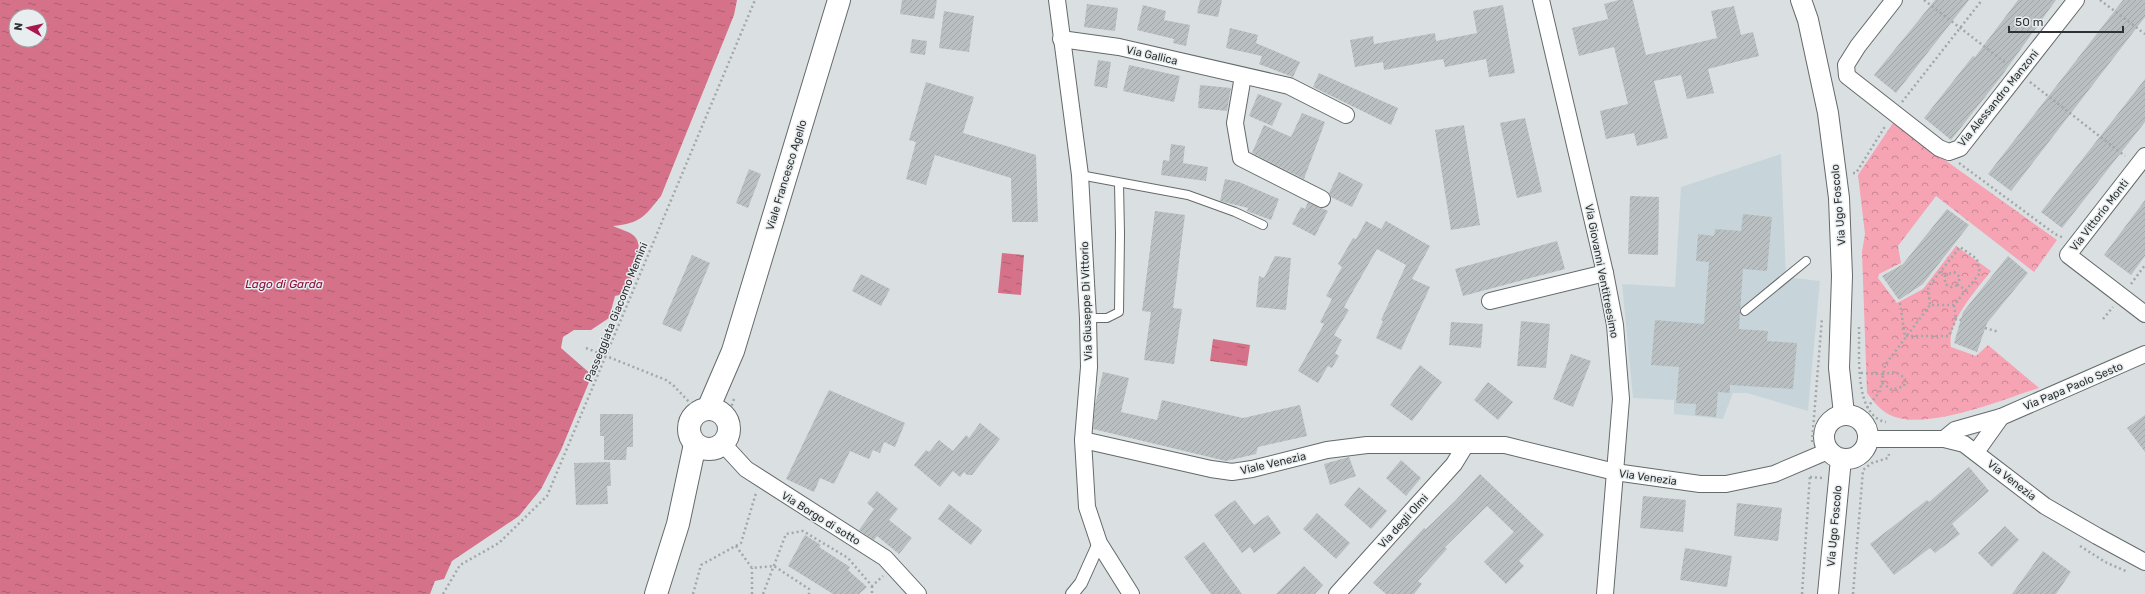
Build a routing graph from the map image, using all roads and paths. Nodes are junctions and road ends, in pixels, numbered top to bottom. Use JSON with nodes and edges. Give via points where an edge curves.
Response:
{"nodes":[{"id":1,"x":755,"y":0,"type":"edge"},
{"id":2,"x":839,"y":0,"type":"edge"},
{"id":3,"x":1057,"y":0,"type":"edge"},
{"id":4,"x":1541,"y":0,"type":"edge"},
{"id":5,"x":1801,"y":0,"type":"edge"},
{"id":6,"x":1894,"y":0,"type":"edge"},
{"id":7,"x":1924,"y":0,"type":"edge"},
{"id":8,"x":1982,"y":0,"type":"edge"},
{"id":9,"x":2076,"y":0,"type":"edge"},
{"id":10,"x":2100,"y":0,"type":"edge"},
{"id":11,"x":1960,"y":28,"type":"junction"},
{"id":12,"x":2145,"y":34,"type":"edge"},
{"id":13,"x":1061,"y":39,"type":"junction"},
{"id":14,"x":2019,"y":73,"type":"junction"},
{"id":15,"x":1243,"y":76,"type":"junction"},
{"id":16,"x":1894,"y":113,"type":"junction"},
{"id":17,"x":1346,"y":114,"type":"dead end"},
{"id":18,"x":1949,"y":152,"type":"junction"},
{"id":19,"x":2141,"y":162,"type":"edge"},
{"id":20,"x":1850,"y":174,"type":"dead end"},
{"id":21,"x":1080,"y":175,"type":"junction"},
{"id":22,"x":1119,"y":183,"type":"junction"},
{"id":23,"x":1322,"y":199,"type":"dead end"},
{"id":24,"x":1263,"y":225,"type":"dead end"},
{"id":25,"x":2077,"y":244,"type":"junction"},
{"id":26,"x":1806,"y":261,"type":"dead end"},
{"id":27,"x":1940,"y":271,"type":"junction"},
{"id":28,"x":1605,"y":273,"type":"junction"},
{"id":29,"x":1945,"y":275,"type":"junction"},
{"id":30,"x":1958,"y":285,"type":"junction"},
{"id":31,"x":1966,"y":290,"type":"junction"},
{"id":32,"x":1490,"y":301,"type":"dead end"},
{"id":33,"x":1900,"y":303,"type":"dead end"},
{"id":34,"x":1930,"y":305,"type":"junction"},
{"id":35,"x":1954,"y":305,"type":"junction"},
{"id":36,"x":1746,"y":311,"type":"dead end"},
{"id":37,"x":1822,"y":312,"type":"dead end"},
{"id":38,"x":2145,"y":314,"type":"edge"},
{"id":39,"x":1088,"y":318,"type":"junction"},
{"id":40,"x":1956,"y":319,"type":"junction"},
{"id":41,"x":1961,"y":320,"type":"dead end"},
{"id":42,"x":1985,"y":328,"type":"dead end"},
{"id":43,"x":1999,"y":332,"type":"dead end"},
{"id":44,"x":1905,"y":337,"type":"junction"},
{"id":45,"x":586,"y":348,"type":"dead end"},
{"id":46,"x":2145,"y":354,"type":"edge"},
{"id":47,"x":606,"y":356,"type":"junction"},
{"id":48,"x":1861,"y":373,"type":"dead end"},
{"id":49,"x":1883,"y":374,"type":"junction"},
{"id":50,"x":1882,"y":383,"type":"junction"},
{"id":51,"x":735,"y":393,"type":"dead end"},
{"id":52,"x":1867,"y":408,"type":"dead end"},
{"id":53,"x":708,"y":410,"type":"junction"},
{"id":54,"x":1844,"y":414,"type":"junction"},
{"id":55,"x":2000,"y":417,"type":"junction"},
{"id":56,"x":1868,"y":439,"type":"junction"},
{"id":57,"x":1944,"y":439,"type":"junction"},
{"id":58,"x":1083,"y":440,"type":"junction"},
{"id":59,"x":717,"y":443,"type":"junction"},
{"id":60,"x":1465,"y":446,"type":"junction"},
{"id":61,"x":1976,"y":452,"type":"junction"},
{"id":62,"x":1827,"y":456,"type":"junction"},
{"id":63,"x":1615,"y":472,"type":"junction"},
{"id":64,"x":756,"y":476,"type":"junction"},
{"id":65,"x":1098,"y":544,"type":"junction"},
{"id":66,"x":736,"y":546,"type":"junction"},
{"id":67,"x":2145,"y":562,"type":"edge"},
{"id":68,"x":774,"y":566,"type":"junction"},
{"id":69,"x":893,"y":566,"type":"junction"},
{"id":70,"x":752,"y":568,"type":"junction"},
{"id":71,"x":872,"y":586,"type":"junction"},
{"id":72,"x":443,"y":594,"type":"edge"},
{"id":73,"x":656,"y":594,"type":"edge"},
{"id":74,"x":692,"y":594,"type":"edge"},
{"id":75,"x":752,"y":594,"type":"edge"},
{"id":76,"x":763,"y":594,"type":"edge"},
{"id":77,"x":809,"y":594,"type":"edge"},
{"id":78,"x":872,"y":594,"type":"edge"},
{"id":79,"x":918,"y":594,"type":"edge"},
{"id":80,"x":1072,"y":594,"type":"edge"},
{"id":81,"x":1131,"y":594,"type":"edge"},
{"id":82,"x":1338,"y":594,"type":"edge"},
{"id":83,"x":1605,"y":594,"type":"edge"},
{"id":84,"x":1802,"y":594,"type":"edge"},
{"id":85,"x":1828,"y":594,"type":"edge"}],
"edges":[{"from":1,"to":47,"type":"path","name":"Passeggiata Giacomo Memini"},
{"from":2,"to":53,"type":"main road","name":"Viale Francesco Agello","via":[[733,351]]},
{"from":3,"to":13,"type":"street","name":"Via Giuseppe Di Vittorio"},
{"from":4,"to":28,"type":"street","name":"Via Giovanni Ventitreesimo"},
{"from":5,"to":54,"type":"street","name":"Via Ugo Foscolo","via":[[1808,20],[1828,113],[1839,198],[1842,276],[1839,368]]},
{"from":6,"to":16,"type":"street","name":"Via Alessandro Manzoni","via":[[1846,65],[1847,76]]},
{"from":7,"to":11,"type":"path"},
{"from":8,"to":11,"type":"path"},
{"from":9,"to":14,"type":"street","name":"Via Alessandro Manzoni"},
{"from":10,"to":12,"type":"path"},
{"from":11,"to":14,"type":"path"},
{"from":11,"to":16,"type":"path"},
{"from":13,"to":15,"type":"street","name":"Via Gallica","via":[[1119,47]]},
{"from":13,"to":21,"type":"street","name":"Via Giuseppe Di Vittorio"},
{"from":14,"to":18,"type":"street","name":"Via Alessandro Manzoni","via":[[1960,148]]},
{"from":14,"to":19,"type":"path","via":[[2123,153]]},
{"from":15,"to":17,"type":"street","name":"Via Gallica","via":[[1288,86]]},
{"from":15,"to":23,"type":"street","via":[[1235,123],[1241,158]]},
{"from":16,"to":18,"type":"street","name":"Via Alessandro Manzoni","via":[[1939,148]]},
{"from":16,"to":20,"type":"path","via":[[1856,173]]},
{"from":18,"to":25,"type":"path","via":[[1961,167],[2055,234]]},
{"from":19,"to":25,"type":"street","name":"Via Vittorio Monti"},
{"from":21,"to":22,"type":"lane"},
{"from":21,"to":39,"type":"street","name":"Via Giuseppe Di Vittorio"},
{"from":22,"to":24,"type":"lane","via":[[1188,195]]},
{"from":22,"to":39,"type":"lane","via":[[1119,312],[1107,318]]},
{"from":25,"to":38,"type":"street","name":"Via Vittorio Monti","via":[[2068,255]]},
{"from":26,"to":36,"type":"lane"},
{"from":27,"to":29,"type":"path"},
{"from":27,"to":31,"type":"path","via":[[1960,247],[1977,259],[1980,273]]},
{"from":27,"to":34,"type":"path","via":[[1928,287]]},
{"from":28,"to":32,"type":"street"},
{"from":28,"to":63,"type":"street","name":"Via Giovanni Ventitreesimo","via":[[1615,325],[1622,399]]},
{"from":29,"to":30,"type":"path","via":[[1945,284],[1951,287]]},
{"from":29,"to":30,"type":"path","via":[[1954,272],[1960,277]]},
{"from":30,"to":31,"type":"path"},
{"from":31,"to":35,"type":"path"},
{"from":33,"to":44,"type":"path"},
{"from":34,"to":35,"type":"path"},
{"from":34,"to":44,"type":"path"},
{"from":35,"to":40,"type":"path"},
{"from":37,"to":62,"type":"path"},
{"from":39,"to":58,"type":"street","name":"Via Giuseppe Di Vittorio","via":[[1089,367]]},
{"from":40,"to":41,"type":"path"},
{"from":40,"to":44,"type":"path","via":[[1949,336]]},
{"from":42,"to":43,"type":"path"},
{"from":44,"to":49,"type":"path","via":[[1885,365]]},
{"from":45,"to":47,"type":"path"},
{"from":46,"to":55,"type":"street","name":"Via Papa Paolo Sesto"},
{"from":47,"to":53,"type":"path","via":[[666,380],[686,397]]},
{"from":47,"to":72,"type":"path","name":"Passeggiata Giacomo Memini","via":[[547,496],[499,543],[460,565]]},
{"from":48,"to":49,"type":"path"},
{"from":49,"to":50,"type":"path"},
{"from":49,"to":50,"type":"path","via":[[1895,372],[1905,379],[1904,386],[1892,390]]},
{"from":50,"to":52,"type":"path","via":[[1877,396]]},
{"from":51,"to":59,"type":"path"},
{"from":53,"to":59,"type":"main road","via":[[729,425],[730,432]]},
{"from":53,"to":59,"type":"main road","via":[[696,414],[689,425],[691,438]]},
{"from":54,"to":56,"type":"street","via":[[1862,421],[1866,426]]},
{"from":54,"to":62,"type":"street","name":"Via Ugo Foscolo","via":[[1837,416],[1827,425],[1823,438]]},
{"from":55,"to":57,"type":"street","name":"Via Papa Paolo Sesto","via":[[1955,430]]},
{"from":55,"to":61,"type":"street"},
{"from":56,"to":57,"type":"street","name":"Via Venezia"},
{"from":56,"to":62,"type":"street","via":[[1866,446],[1856,457]]},
{"from":57,"to":61,"type":"street","name":"Via Venezia","via":[[1964,444]]},
{"from":58,"to":60,"type":"street","name":"Viale Venezia","via":[[1232,472],[1327,450],[1366,445]]},
{"from":58,"to":65,"type":"street","name":"Via Giuseppe Di Vittorio","via":[[1087,507]]},
{"from":59,"to":64,"type":"street","name":"Via Borgo di sotto"},
{"from":59,"to":73,"type":"main road","via":[[678,524]]},
{"from":60,"to":63,"type":"street","name":"Via Venezia","via":[[1506,445]]},
{"from":60,"to":82,"type":"street","name":"Via degli Olmi","via":[[1454,464]]},
{"from":61,"to":67,"type":"street","name":"Via Venezia","via":[[2045,506]]},
{"from":62,"to":63,"type":"street","name":"Via Venezia","via":[[1774,474],[1726,484],[1700,484]]},
{"from":62,"to":84,"type":"path"},
{"from":62,"to":85,"type":"street","name":"Via Ugo Foscolo"},
{"from":63,"to":83,"type":"street","name":"Via Giovanni Ventitreesimo"},
{"from":64,"to":66,"type":"path","via":[[753,486],[756,493],[741,543]]},
{"from":64,"to":69,"type":"street","name":"Via Borgo di sotto","via":[[885,558]]},
{"from":65,"to":80,"type":"street","via":[[1081,583]]},
{"from":65,"to":81,"type":"street","name":"Via Giuseppe Di Vittorio"},
{"from":66,"to":70,"type":"path"},
{"from":66,"to":74,"type":"path","via":[[701,566]]},
{"from":68,"to":70,"type":"path"},
{"from":68,"to":71,"type":"path","via":[[786,534],[802,531],[848,558]]},
{"from":68,"to":76,"type":"path"},
{"from":68,"to":77,"type":"path","via":[[809,589]]},
{"from":69,"to":71,"type":"path"},
{"from":69,"to":79,"type":"street","name":"Via Borgo di sotto"},
{"from":70,"to":75,"type":"path"},
{"from":71,"to":78,"type":"path"}]}
